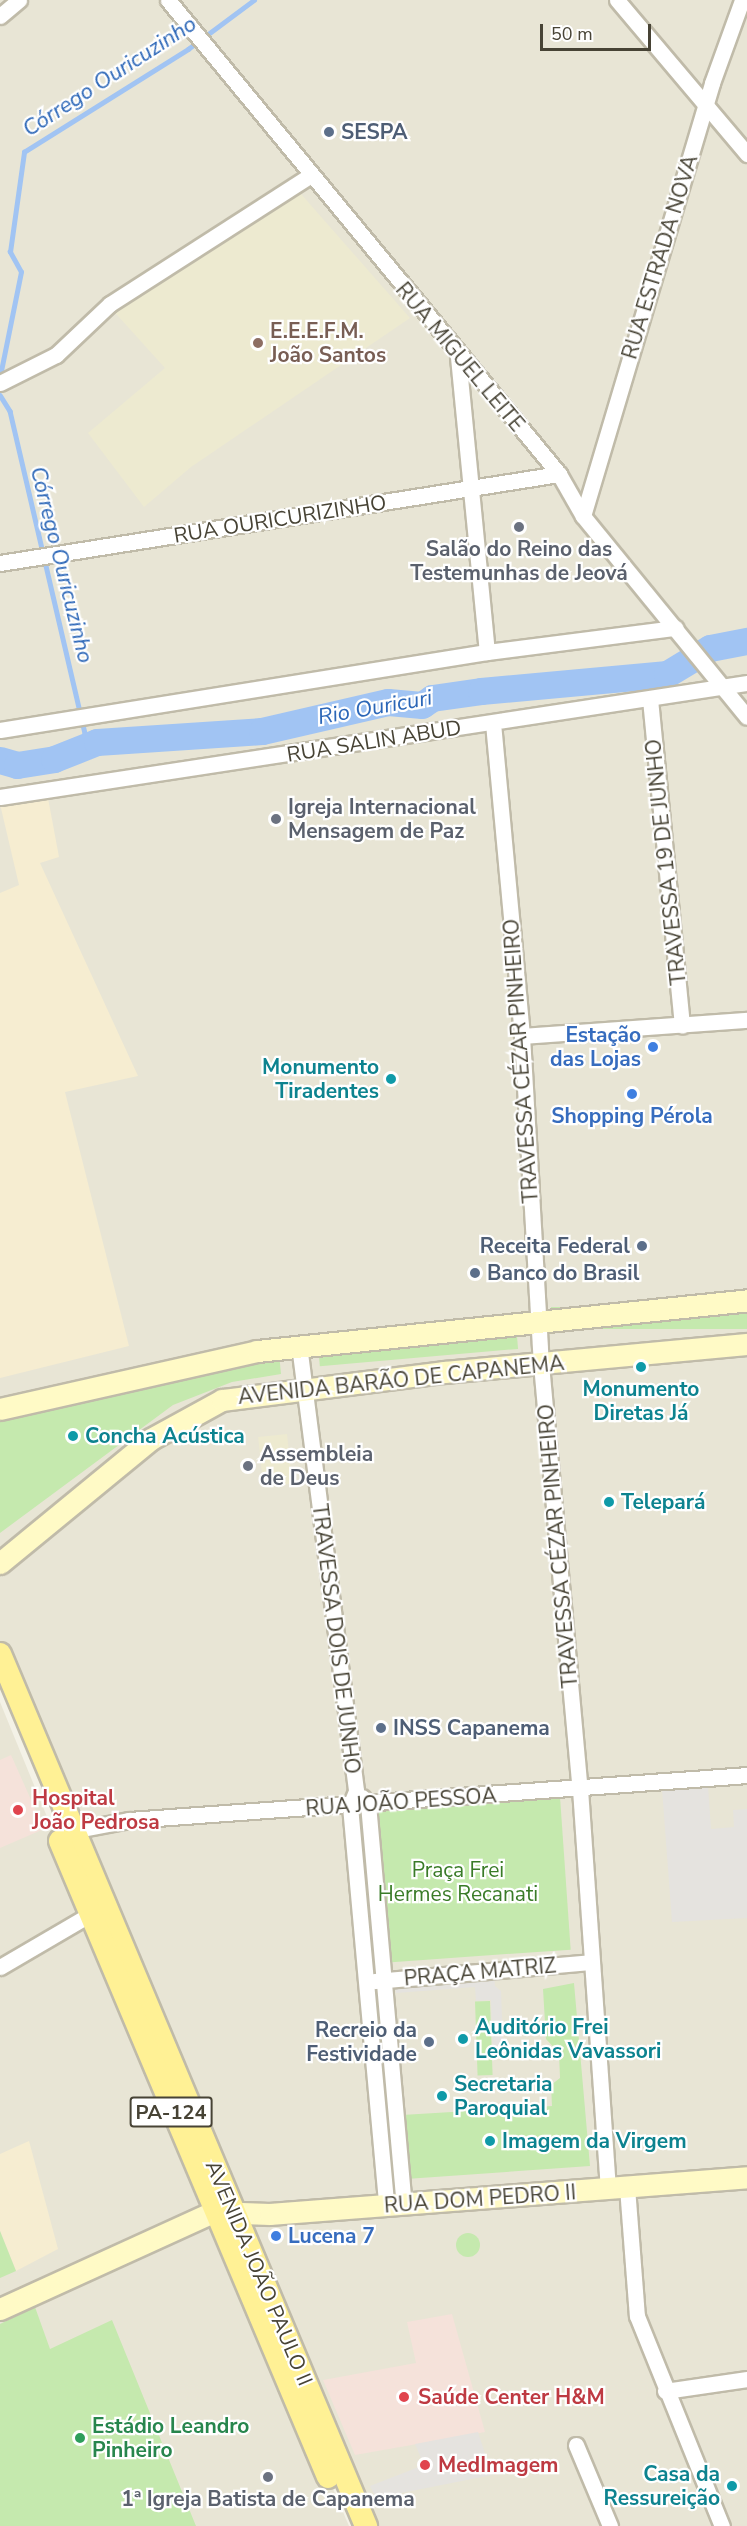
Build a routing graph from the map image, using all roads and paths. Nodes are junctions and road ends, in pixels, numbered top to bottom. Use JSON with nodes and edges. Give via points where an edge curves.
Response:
{"nodes":[{"id":1,"x":19,"y":0,"type":"edge"},
{"id":2,"x":168,"y":0,"type":"edge"},
{"id":3,"x":617,"y":0,"type":"edge"},
{"id":4,"x":742,"y":0,"type":"edge"},
{"id":5,"x":0,"y":16,"type":"edge"},
{"id":6,"x":705,"y":108,"type":"junction"},
{"id":7,"x":747,"y":154,"type":"edge"},
{"id":8,"x":309,"y":176,"type":"junction"},
{"id":9,"x":458,"y":357,"type":"junction"},
{"id":10,"x":0,"y":383,"type":"edge"},
{"id":11,"x":559,"y":474,"type":"junction"},
{"id":12,"x":472,"y":488,"type":"junction"},
{"id":13,"x":583,"y":516,"type":"junction"},
{"id":14,"x":0,"y":563,"type":"edge"},
{"id":15,"x":675,"y":628,"type":"junction"},
{"id":16,"x":487,"y":652,"type":"junction"},
{"id":17,"x":747,"y":683,"type":"edge"},
{"id":18,"x":723,"y":687,"type":"junction"},
{"id":19,"x":650,"y":699,"type":"junction"},
{"id":20,"x":747,"y":717,"type":"edge"},
{"id":21,"x":493,"y":723,"type":"junction"},
{"id":22,"x":0,"y":730,"type":"edge"},
{"id":23,"x":0,"y":797,"type":"edge"},
{"id":24,"x":747,"y":1020,"type":"edge"},
{"id":25,"x":682,"y":1024,"type":"junction"},
{"id":26,"x":522,"y":1036,"type":"junction"},
{"id":27,"x":747,"y":1300,"type":"edge"},
{"id":28,"x":539,"y":1318,"type":"junction"},
{"id":29,"x":747,"y":1344,"type":"edge"},
{"id":30,"x":299,"y":1345,"type":"junction"},
{"id":31,"x":541,"y":1364,"type":"junction"},
{"id":32,"x":304,"y":1387,"type":"junction"},
{"id":33,"x":0,"y":1409,"type":"edge"},
{"id":34,"x":0,"y":1563,"type":"edge"},
{"id":35,"x":0,"y":1654,"type":"edge"},
{"id":36,"x":0,"y":1696,"type":"edge"},
{"id":37,"x":747,"y":1775,"type":"edge"},
{"id":38,"x":580,"y":1789,"type":"junction"},
{"id":39,"x":356,"y":1791,"type":"junction"},
{"id":40,"x":368,"y":1804,"type":"junction"},
{"id":41,"x":350,"y":1806,"type":"junction"},
{"id":42,"x":64,"y":1833,"type":"junction"},
{"id":43,"x":88,"y":1915,"type":"junction"},
{"id":44,"x":591,"y":1962,"type":"junction"},
{"id":45,"x":0,"y":1967,"type":"edge"},
{"id":46,"x":385,"y":1980,"type":"junction"},
{"id":47,"x":368,"y":1981,"type":"junction"},
{"id":48,"x":747,"y":2177,"type":"edge"},
{"id":49,"x":617,"y":2188,"type":"junction"},
{"id":50,"x":395,"y":2205,"type":"junction"},
{"id":51,"x":223,"y":2212,"type":"junction"},
{"id":52,"x":0,"y":2309,"type":"edge"},
{"id":53,"x":747,"y":2379,"type":"edge"},
{"id":54,"x":664,"y":2391,"type":"junction"},
{"id":55,"x":576,"y":2445,"type":"dead end"},
{"id":56,"x":350,"y":2526,"type":"edge"},
{"id":57,"x":366,"y":2526,"type":"edge"},
{"id":58,"x":610,"y":2526,"type":"edge"},
{"id":59,"x":722,"y":2526,"type":"edge"}],
"edges":[{"from":1,"to":5,"type":"street"},
{"from":2,"to":8,"type":"street","name":"RUA MIGUEL LEITE"},
{"from":3,"to":6,"type":"street"},
{"from":4,"to":6,"type":"street","name":"RUA ESTRADA NOVA"},
{"from":6,"to":7,"type":"street"},
{"from":6,"to":13,"type":"street","name":"RUA ESTRADA NOVA"},
{"from":8,"to":9,"type":"street","name":"RUA MIGUEL LEITE"},
{"from":8,"to":10,"type":"street","via":[[110,304],[56,355]]},
{"from":9,"to":11,"type":"street","name":"RUA MIGUEL LEITE"},
{"from":9,"to":12,"type":"street"},
{"from":11,"to":12,"type":"street","name":"RUA OURICURIZINHO"},
{"from":11,"to":13,"type":"street","name":"RUA MIGUEL LEITE"},
{"from":12,"to":14,"type":"street","name":"RUA OURICURIZINHO"},
{"from":12,"to":16,"type":"street"},
{"from":13,"to":15,"type":"street","name":"RUA MIGUEL LEITE"},
{"from":15,"to":16,"type":"street"},
{"from":15,"to":18,"type":"street","name":"RUA MIGUEL LEITE"},
{"from":16,"to":22,"type":"street"},
{"from":17,"to":18,"type":"street","name":"RUA SALIN ABUD"},
{"from":18,"to":19,"type":"street","name":"RUA SALIN ABUD"},
{"from":18,"to":20,"type":"street","name":"RUA MIGUEL LEITE"},
{"from":19,"to":21,"type":"street","name":"RUA SALIN ABUD"},
{"from":19,"to":25,"type":"street","name":"TRAVESSA 19 DE JUNHO"},
{"from":21,"to":23,"type":"street","name":"RUA SALIN ABUD"},
{"from":21,"to":26,"type":"street","name":"TRAVESSA CÉZAR PINHEIRO"},
{"from":24,"to":25,"type":"street"},
{"from":25,"to":26,"type":"street"},
{"from":26,"to":28,"type":"street","name":"TRAVESSA CÉZAR PINHEIRO"},
{"from":27,"to":28,"type":"street","name":"AVENIDA BARÃO DE CAPANEMA"},
{"from":28,"to":30,"type":"street","name":"AVENIDA BARÃO DE CAPANEMA"},
{"from":28,"to":31,"type":"street","name":"TRAVESSA CÉZAR PINHEIRO"},
{"from":29,"to":31,"type":"street","name":"AVENIDA BARÃO DE CAPANEMA"},
{"from":30,"to":32,"type":"street","name":"TRAVESSA DOIS DE JUNHO"},
{"from":30,"to":33,"type":"street","name":"AVENIDA BARÃO DE CAPANEMA","via":[[219,1357]]},
{"from":31,"to":32,"type":"street","name":"AVENIDA BARÃO DE CAPANEMA"},
{"from":31,"to":38,"type":"street","name":"TRAVESSA CÉZAR PINHEIRO"},
{"from":32,"to":34,"type":"street","name":"AVENIDA BARÃO DE CAPANEMA","via":[[222,1400],[174,1423],[80,1492]]},
{"from":32,"to":39,"type":"street","name":"TRAVESSA DOIS DE JUNHO"},
{"from":35,"to":42,"type":"main road","name":"AVENIDA JOÃO PAULO II","number":"PA-124"},
{"from":36,"to":42,"type":"main road","name":"AVENIDA JOÃO PAULO II","number":"PA-124"},
{"from":37,"to":38,"type":"street","name":"RUA JOÃO PESSOA"},
{"from":38,"to":40,"type":"street","name":"RUA JOÃO PESSOA"},
{"from":38,"to":44,"type":"street","name":"TRAVESSA CÉZAR PINHEIRO"},
{"from":39,"to":40,"type":"street"},
{"from":39,"to":41,"type":"street"},
{"from":40,"to":41,"type":"street","name":"RUA JOÃO PESSOA"},
{"from":40,"to":46,"type":"street"},
{"from":41,"to":42,"type":"street","name":"RUA JOÃO PESSOA","via":[[129,1820]]},
{"from":41,"to":47,"type":"street"},
{"from":42,"to":43,"type":"main road","name":"AVENIDA JOÃO PAULO II","number":"PA-124"},
{"from":42,"to":51,"type":"main road","name":"AVENIDA JOÃO PAULO II","number":"PA-124"},
{"from":43,"to":45,"type":"street"},
{"from":43,"to":51,"type":"main road","name":"AVENIDA JOÃO PAULO II","number":"PA-124"},
{"from":44,"to":46,"type":"street","name":"PRAÇA MATRIZ"},
{"from":44,"to":49,"type":"street","name":"TRAVESSA CÉZAR PINHEIRO"},
{"from":46,"to":47,"type":"street","name":"PRAÇA MATRIZ"},
{"from":46,"to":50,"type":"street"},
{"from":47,"to":50,"type":"street"},
{"from":48,"to":49,"type":"street","name":"RUA DOM PEDRO II"},
{"from":49,"to":50,"type":"street","name":"RUA DOM PEDRO II"},
{"from":49,"to":54,"type":"street","name":"TRAVESSA CÉZAR PINHEIRO","via":[[634,2306]]},
{"from":50,"to":51,"type":"street","name":"RUA DOM PEDRO II"},
{"from":51,"to":52,"type":"street"},
{"from":51,"to":56,"type":"main road","name":"AVENIDA JOÃO PAULO II","number":"PA-124"},
{"from":51,"to":57,"type":"main road","name":"AVENIDA JOÃO PAULO II","number":"PA-124"},
{"from":53,"to":54,"type":"street"},
{"from":54,"to":59,"type":"street","name":"TRAVESSA CÉZAR PINHEIRO"},
{"from":55,"to":58,"type":"street"}]}
